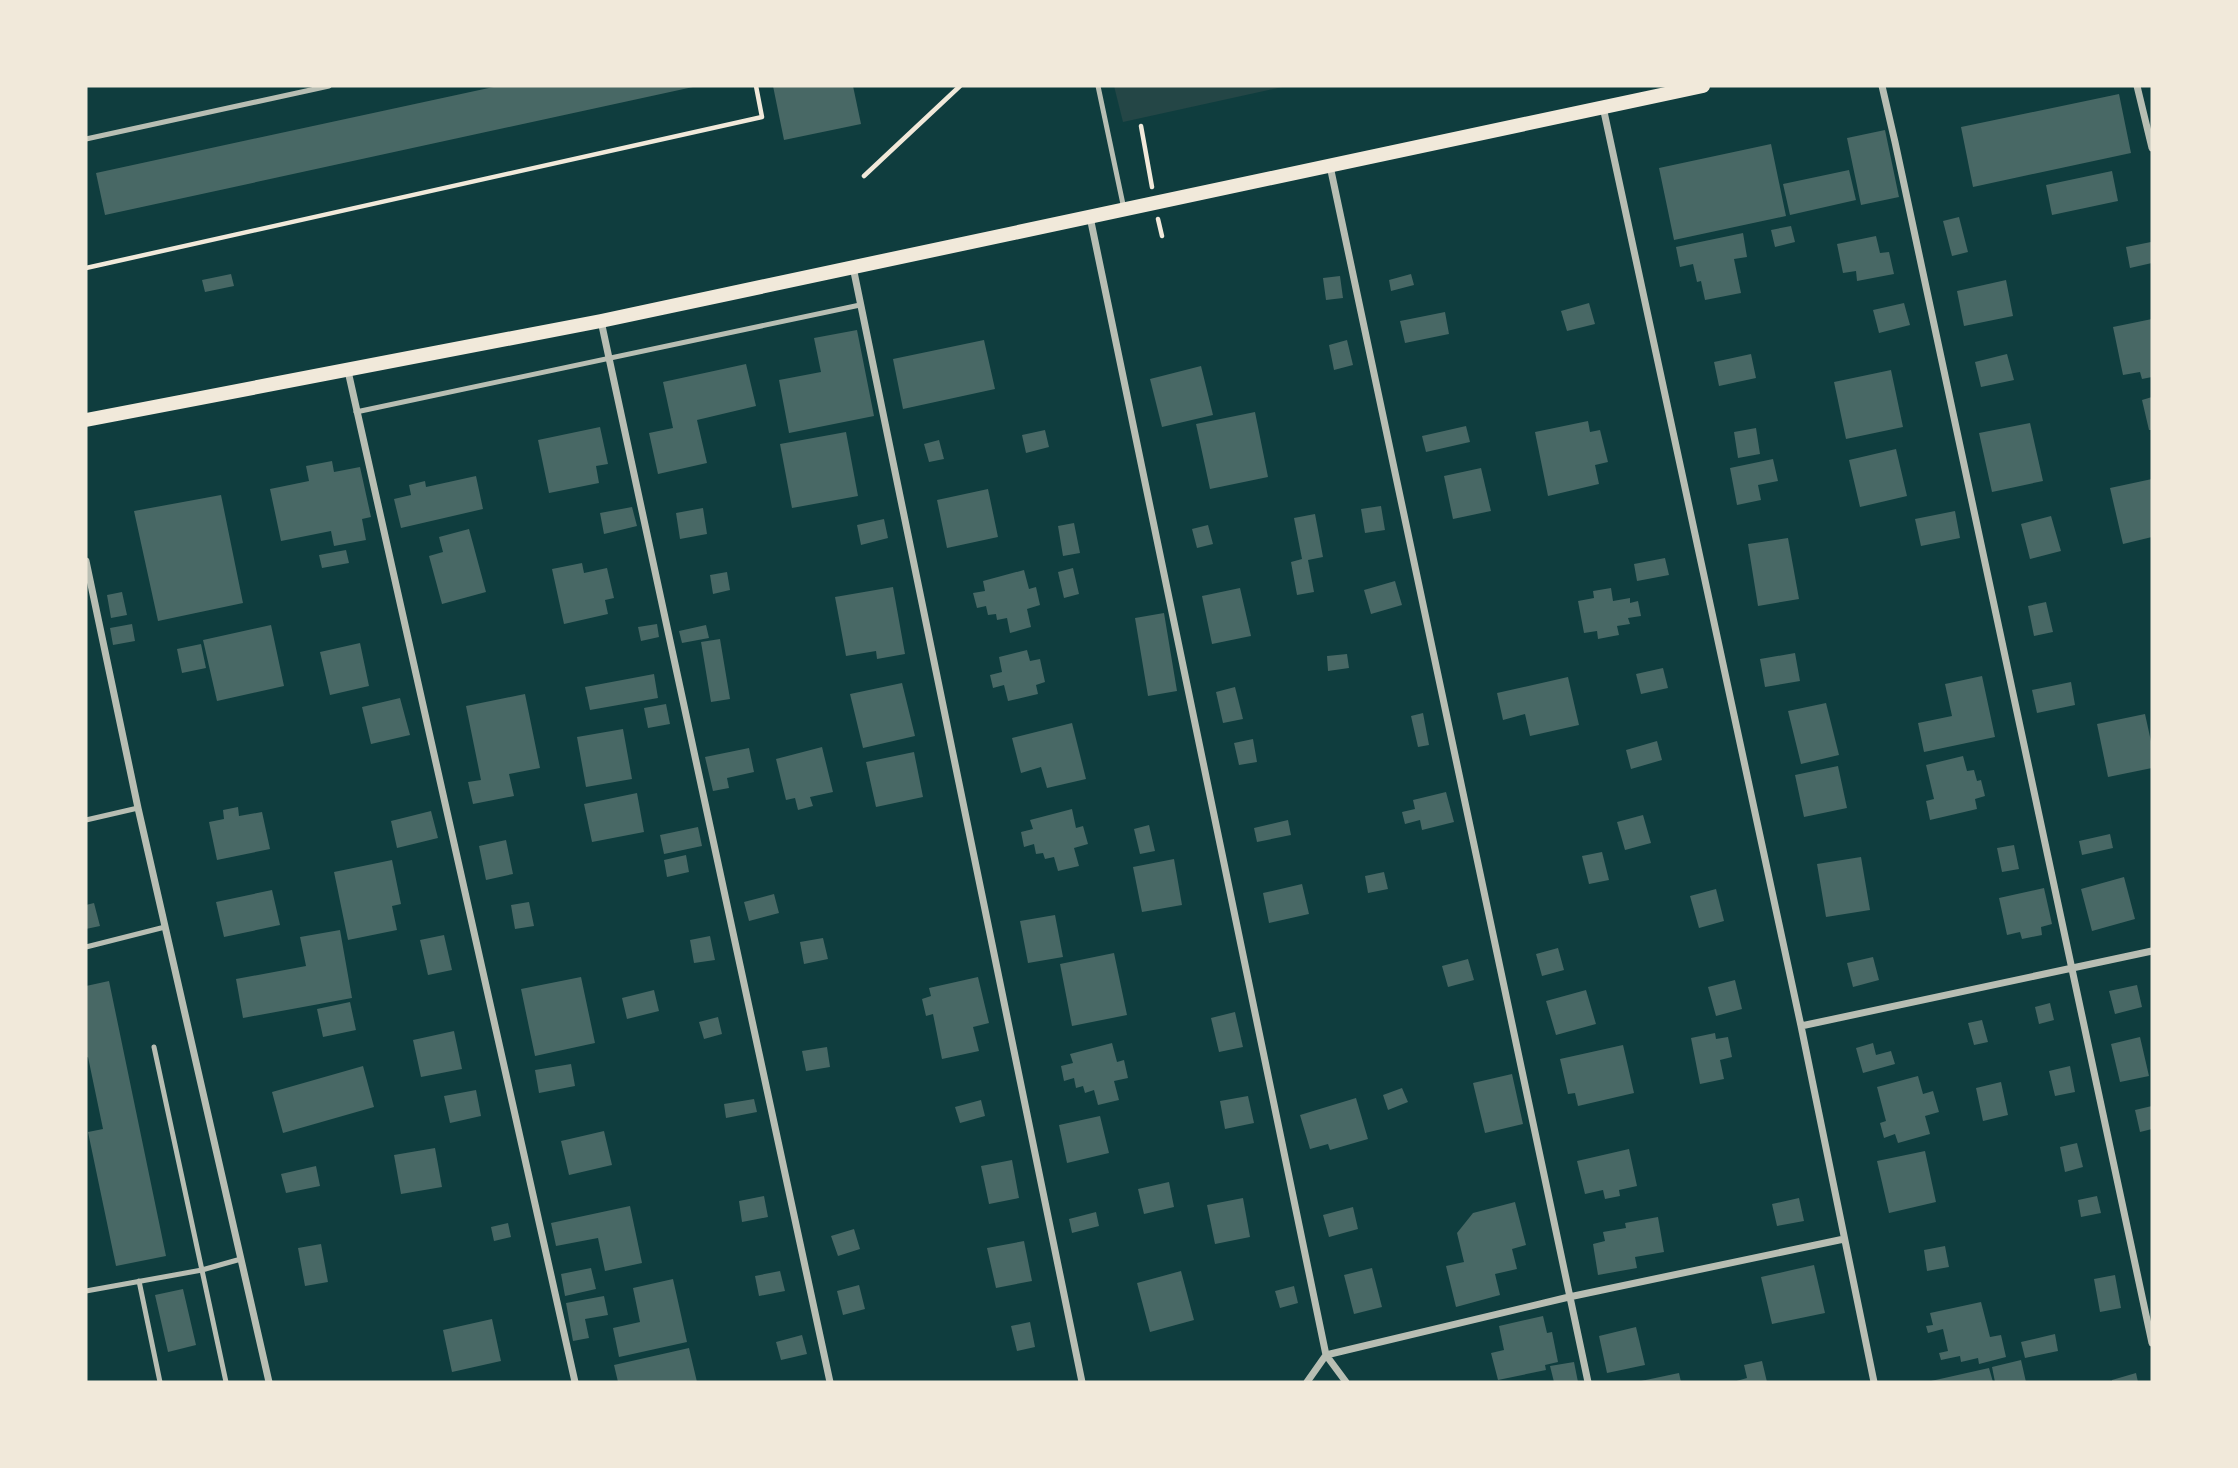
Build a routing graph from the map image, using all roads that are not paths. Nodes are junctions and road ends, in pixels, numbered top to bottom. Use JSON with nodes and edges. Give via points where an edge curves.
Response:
{"nodes":[{"id":1,"x":329,"y":86,"type":"edge"},
{"id":2,"x":1098,"y":86,"type":"edge"},
{"id":3,"x":1703,"y":86,"type":"edge"},
{"id":4,"x":1882,"y":86,"type":"edge"},
{"id":5,"x":2137,"y":86,"type":"edge"},
{"id":6,"x":1603,"y":107,"type":"junction"},
{"id":7,"x":86,"y":139,"type":"edge"},
{"id":8,"x":2152,"y":148,"type":"edge"},
{"id":9,"x":1330,"y":165,"type":"junction"},
{"id":10,"x":1124,"y":209,"type":"junction"},
{"id":11,"x":1090,"y":217,"type":"junction"},
{"id":12,"x":852,"y":268,"type":"junction"},
{"id":13,"x":860,"y":305,"type":"junction"},
{"id":14,"x":601,"y":321,"type":"junction"},
{"id":15,"x":609,"y":357,"type":"junction"},
{"id":16,"x":348,"y":371,"type":"junction"},
{"id":17,"x":356,"y":412,"type":"junction"},
{"id":18,"x":86,"y":420,"type":"edge"},
{"id":19,"x":86,"y":561,"type":"edge"},
{"id":20,"x":138,"y":808,"type":"junction"},
{"id":21,"x":86,"y":820,"type":"edge"},
{"id":22,"x":165,"y":927,"type":"junction"},
{"id":23,"x":86,"y":947,"type":"edge"},
{"id":24,"x":2152,"y":951,"type":"edge"},
{"id":25,"x":2071,"y":968,"type":"junction"},
{"id":26,"x":1801,"y":1026,"type":"junction"},
{"id":27,"x":153,"y":1047,"type":"dead end"},
{"id":28,"x":1844,"y":1239,"type":"junction"},
{"id":29,"x":241,"y":1259,"type":"junction"},
{"id":30,"x":202,"y":1270,"type":"junction"},
{"id":31,"x":139,"y":1281,"type":"junction"},
{"id":32,"x":86,"y":1291,"type":"edge"},
{"id":33,"x":1569,"y":1297,"type":"junction"},
{"id":34,"x":2152,"y":1343,"type":"edge"},
{"id":35,"x":1326,"y":1355,"type":"junction"},
{"id":36,"x":160,"y":1382,"type":"edge"},
{"id":37,"x":226,"y":1382,"type":"edge"},
{"id":38,"x":269,"y":1382,"type":"edge"},
{"id":39,"x":575,"y":1382,"type":"edge"},
{"id":40,"x":830,"y":1382,"type":"edge"},
{"id":41,"x":1083,"y":1382,"type":"edge"},
{"id":42,"x":1307,"y":1382,"type":"edge"},
{"id":43,"x":1346,"y":1382,"type":"edge"},
{"id":44,"x":1588,"y":1382,"type":"edge"},
{"id":45,"x":1874,"y":1382,"type":"edge"}],
"edges":[{"from":1,"to":7,"type":"lane"},
{"from":2,"to":10,"type":"lane"},
{"from":3,"to":6,"type":"main road"},
{"from":4,"to":25,"type":"street"},
{"from":5,"to":8,"type":"street"},
{"from":6,"to":9,"type":"main road"},
{"from":6,"to":26,"type":"street"},
{"from":9,"to":10,"type":"main road"},
{"from":9,"to":33,"type":"street"},
{"from":10,"to":11,"type":"main road"},
{"from":11,"to":12,"type":"main road"},
{"from":11,"to":35,"type":"street"},
{"from":12,"to":13,"type":"street"},
{"from":12,"to":14,"type":"main road"},
{"from":13,"to":15,"type":"lane"},
{"from":13,"to":41,"type":"street"},
{"from":14,"to":15,"type":"street"},
{"from":14,"to":16,"type":"main road"},
{"from":15,"to":17,"type":"lane"},
{"from":15,"to":40,"type":"street"},
{"from":16,"to":17,"type":"street"},
{"from":16,"to":18,"type":"main road"},
{"from":17,"to":39,"type":"street"},
{"from":19,"to":20,"type":"street"},
{"from":20,"to":21,"type":"lane"},
{"from":20,"to":22,"type":"street"},
{"from":22,"to":23,"type":"lane"},
{"from":22,"to":29,"type":"street"},
{"from":24,"to":25,"type":"street"},
{"from":25,"to":26,"type":"street"},
{"from":25,"to":34,"type":"street"},
{"from":26,"to":28,"type":"street"},
{"from":27,"to":30,"type":"lane"},
{"from":28,"to":33,"type":"street"},
{"from":28,"to":45,"type":"street"},
{"from":29,"to":30,"type":"lane"},
{"from":29,"to":38,"type":"street"},
{"from":30,"to":31,"type":"lane"},
{"from":30,"to":37,"type":"lane"},
{"from":31,"to":32,"type":"lane"},
{"from":31,"to":36,"type":"lane"},
{"from":33,"to":35,"type":"street"},
{"from":33,"to":44,"type":"street"},
{"from":35,"to":42,"type":"street"},
{"from":35,"to":43,"type":"street"}]}
